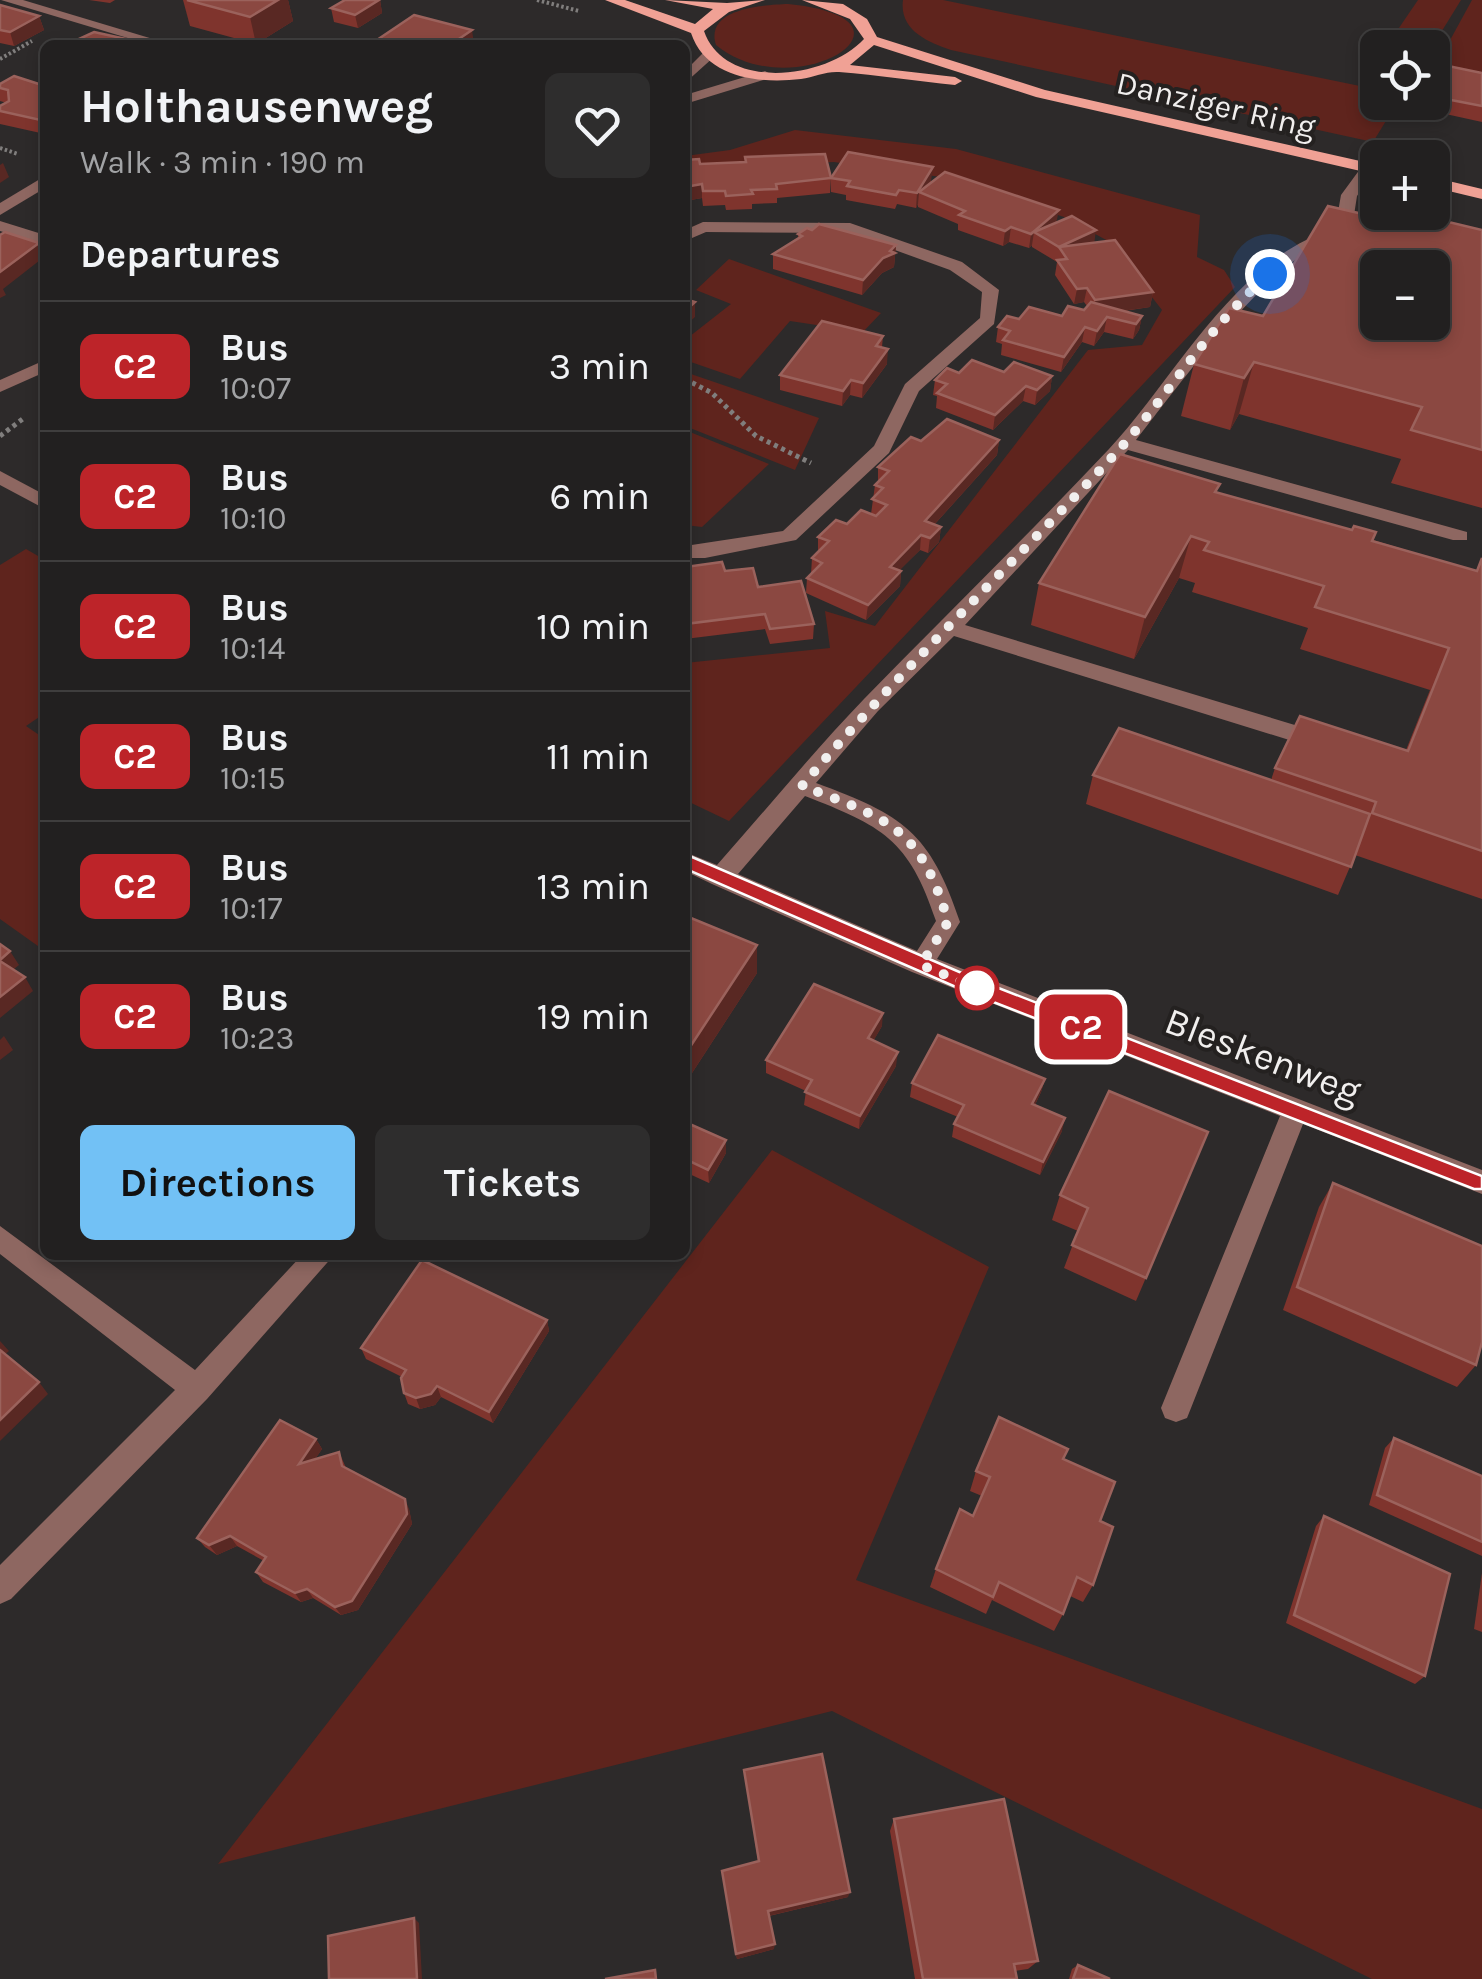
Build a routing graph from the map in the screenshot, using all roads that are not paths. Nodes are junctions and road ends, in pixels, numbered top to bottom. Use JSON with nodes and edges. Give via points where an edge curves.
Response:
{"nodes":[{"id":1,"x":8,"y":0,"type":"edge"},
{"id":2,"x":612,"y":0,"type":"edge"},
{"id":3,"x":672,"y":0,"type":"edge"},
{"id":4,"x":758,"y":0,"type":"edge"},
{"id":5,"x":808,"y":0,"type":"edge"},
{"id":6,"x":864,"y":0,"type":"edge"},
{"id":7,"x":726,"y":7,"type":"junction"},
{"id":8,"x":854,"y":14,"type":"junction"},
{"id":9,"x":697,"y":30,"type":"junction"},
{"id":10,"x":148,"y":40,"type":"edge"},
{"id":11,"x":872,"y":40,"type":"junction"},
{"id":12,"x":708,"y":56,"type":"junction"},
{"id":13,"x":840,"y":68,"type":"junction"},
{"id":14,"x":690,"y":74,"type":"edge"},
{"id":15,"x":765,"y":75,"type":"junction"},
{"id":16,"x":1041,"y":94,"type":"junction"},
{"id":17,"x":690,"y":98,"type":"edge"},
{"id":18,"x":1360,"y":166,"type":"edge"},
{"id":19,"x":40,"y":184,"type":"edge"},
{"id":20,"x":1360,"y":185,"type":"edge"},
{"id":21,"x":1450,"y":186,"type":"edge"},
{"id":22,"x":1482,"y":194,"type":"edge"},
{"id":23,"x":0,"y":210,"type":"edge"},
{"id":24,"x":0,"y":226,"type":"edge"},
{"id":25,"x":1344,"y":230,"type":"junction"},
{"id":26,"x":690,"y":233,"type":"edge"},
{"id":27,"x":40,"y":238,"type":"edge"},
{"id":28,"x":1378,"y":239,"type":"edge"},
{"id":29,"x":40,"y":367,"type":"edge"},
{"id":30,"x":40,"y":383,"type":"edge"},
{"id":31,"x":0,"y":387,"type":"edge"},
{"id":32,"x":0,"y":398,"type":"edge"},
{"id":33,"x":1124,"y":444,"type":"junction"},
{"id":34,"x":0,"y":477,"type":"edge"},
{"id":35,"x":40,"y":500,"type":"edge"},
{"id":36,"x":1460,"y":536,"type":"dead end"},
{"id":37,"x":690,"y":552,"type":"edge"},
{"id":38,"x":950,"y":628,"type":"junction"},
{"id":39,"x":1342,"y":748,"type":"edge"},
{"id":40,"x":802,"y":786,"type":"junction"},
{"id":41,"x":690,"y":863,"type":"edge"},
{"id":42,"x":720,"y":878,"type":"junction"},
{"id":43,"x":921,"y":965,"type":"junction"},
{"id":44,"x":1296,"y":1109,"type":"junction"},
{"id":45,"x":1482,"y":1182,"type":"edge"},
{"id":46,"x":0,"y":1238,"type":"edge"},
{"id":47,"x":315,"y":1260,"type":"edge"},
{"id":48,"x":196,"y":1389,"type":"junction"},
{"id":49,"x":1176,"y":1408,"type":"dead end"},
{"id":50,"x":0,"y":1588,"type":"edge"}],
"edges":[{"from":1,"to":10,"type":"street"},
{"from":2,"to":9,"type":"main road"},
{"from":3,"to":7,"type":"main road"},
{"from":4,"to":7,"type":"main road"},
{"from":5,"to":8,"type":"main road"},
{"from":6,"to":8,"type":"main road"},
{"from":7,"to":9,"type":"main road"},
{"from":8,"to":11,"type":"main road"},
{"from":9,"to":12,"type":"main road","via":[[697,43]]},
{"from":11,"to":13,"type":"main road","via":[[864,54]]},
{"from":11,"to":16,"type":"main road","name":"Danziger Ring"},
{"from":12,"to":14,"type":"street"},
{"from":12,"to":15,"type":"main road","name":"Danziger Ring"},
{"from":13,"to":15,"type":"main road","name":"Danziger Ring"},
{"from":13,"to":16,"type":"main road","name":"Danziger Ring"},
{"from":15,"to":17,"type":"street"},
{"from":16,"to":18,"type":"main road","name":"Danziger Ring"},
{"from":19,"to":23,"type":"street"},
{"from":20,"to":25,"type":"street","via":[[1348,194]]},
{"from":21,"to":22,"type":"main road"},
{"from":24,"to":27,"type":"street"},
{"from":25,"to":28,"type":"street"},
{"from":25,"to":33,"type":"street","via":[[1300,249],[1240,299]]},
{"from":26,"to":37,"type":"street","via":[[704,226],[850,228],[956,266],[991,290],[988,320],[911,388],[882,449],[789,536]]},
{"from":29,"to":31,"type":"street"},
{"from":30,"to":32,"type":"street"},
{"from":33,"to":36,"type":"street"},
{"from":33,"to":38,"type":"street"},
{"from":34,"to":35,"type":"street"},
{"from":38,"to":39,"type":"street"},
{"from":38,"to":40,"type":"street","via":[[870,706]]},
{"from":40,"to":42,"type":"street"},
{"from":40,"to":43,"type":"street","via":[[872,813],[910,840],[936,878],[948,922]]},
{"from":41,"to":42,"type":"street","name":"Bleskenweg"},
{"from":42,"to":43,"type":"street","name":"Bleskenweg"},
{"from":43,"to":44,"type":"street","name":"Bleskenweg"},
{"from":44,"to":45,"type":"street","name":"Bleskenweg"},
{"from":44,"to":49,"type":"street"},
{"from":46,"to":48,"type":"street"},
{"from":47,"to":48,"type":"street"},
{"from":48,"to":50,"type":"street"}]}
